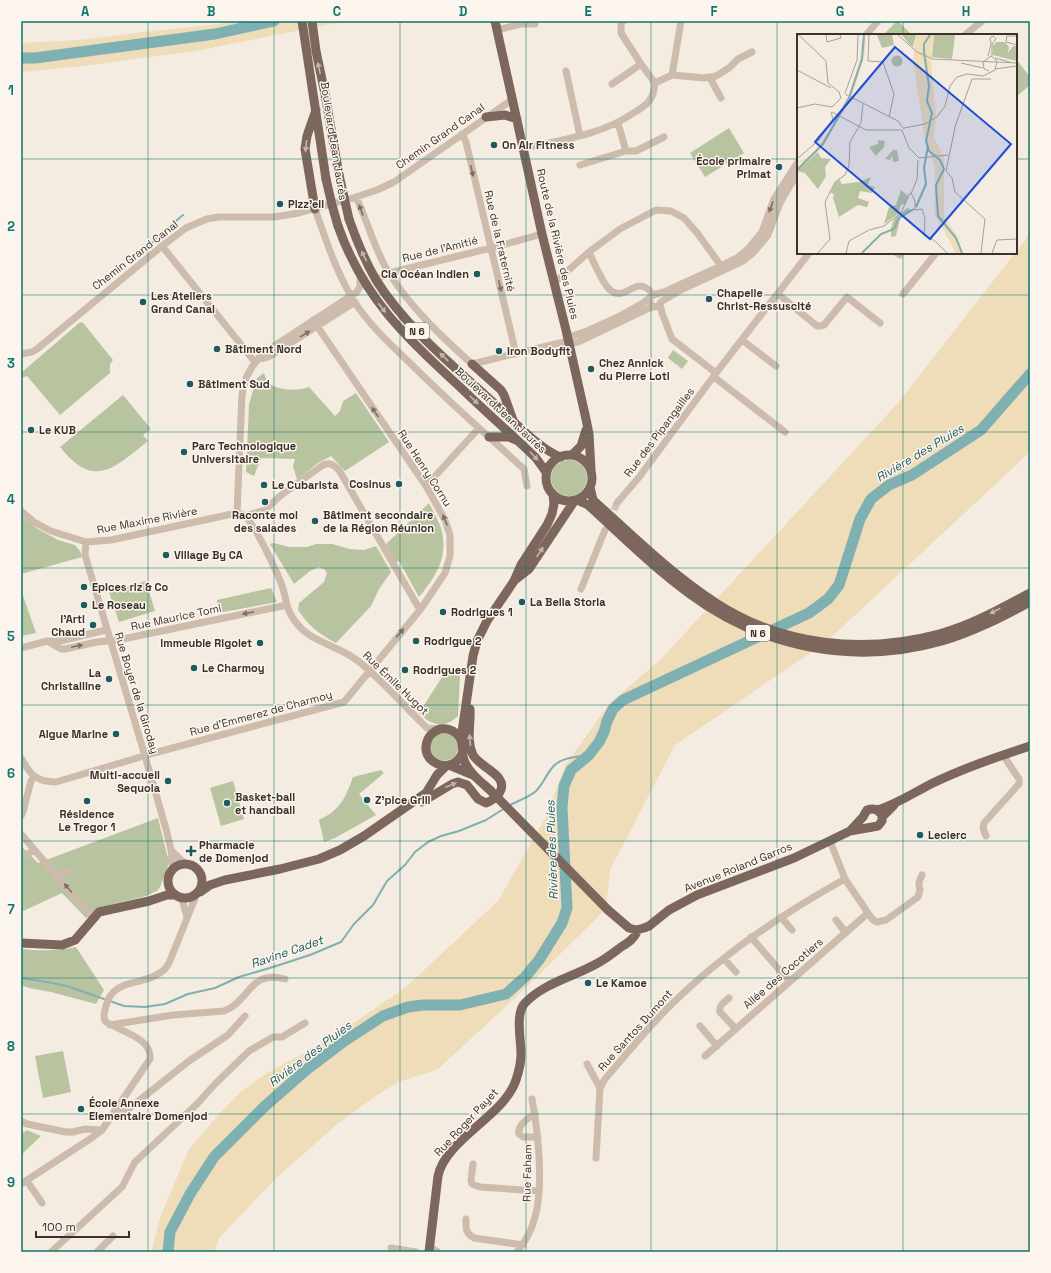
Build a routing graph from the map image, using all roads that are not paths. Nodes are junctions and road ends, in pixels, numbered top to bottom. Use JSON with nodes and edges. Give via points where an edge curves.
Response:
{"nodes":[{"id":1,"x":302,"y":21,"type":"edge"},
{"id":2,"x":312,"y":21,"type":"edge"},
{"id":3,"x":623,"y":21,"type":"edge"},
{"id":4,"x":681,"y":21,"type":"edge"},
{"id":5,"x":878,"y":21,"type":"edge"},
{"id":6,"x":982,"y":21,"type":"edge"},
{"id":7,"x":535,"y":24,"type":"dead end"},
{"id":8,"x":496,"y":26,"type":"edge"},
{"id":9,"x":867,"y":34,"type":"edge"},
{"id":10,"x":966,"y":34,"type":"edge"},
{"id":11,"x":311,"y":52,"type":"junction"},
{"id":12,"x":752,"y":52,"type":"dead end"},
{"id":13,"x":641,"y":64,"type":"junction"},
{"id":14,"x":566,"y":71,"type":"dead end"},
{"id":15,"x":672,"y":75,"type":"junction"},
{"id":16,"x":710,"y":78,"type":"junction"},
{"id":17,"x":655,"y":83,"type":"junction"},
{"id":18,"x":612,"y":84,"type":"dead end"},
{"id":19,"x":721,"y":98,"type":"dead end"},
{"id":20,"x":512,"y":99,"type":"junction"},
{"id":21,"x":316,"y":109,"type":"junction"},
{"id":22,"x":486,"y":117,"type":"junction"},
{"id":23,"x":517,"y":118,"type":"junction"},
{"id":24,"x":618,"y":123,"type":"junction"},
{"id":25,"x":462,"y":134,"type":"junction"},
{"id":26,"x":580,"y":136,"type":"junction"},
{"id":27,"x":664,"y":137,"type":"dead end"},
{"id":28,"x":524,"y":148,"type":"junction"},
{"id":29,"x":626,"y":151,"type":"junction"},
{"id":30,"x":797,"y":164,"type":"edge"},
{"id":31,"x":580,"y":165,"type":"dead end"},
{"id":32,"x":797,"y":174,"type":"edge"},
{"id":33,"x":356,"y":197,"type":"junction"},
{"id":34,"x":315,"y":209,"type":"junction"},
{"id":35,"x":542,"y":234,"type":"junction"},
{"id":36,"x":162,"y":246,"type":"junction"},
{"id":37,"x":491,"y":248,"type":"junction"},
{"id":38,"x":589,"y":252,"type":"junction"},
{"id":39,"x":808,"y":254,"type":"edge"},
{"id":40,"x":935,"y":254,"type":"edge"},
{"id":41,"x":721,"y":266,"type":"junction"},
{"id":42,"x":389,"y":273,"type":"junction"},
{"id":43,"x":360,"y":276,"type":"junction"},
{"id":44,"x":376,"y":280,"type":"junction"},
{"id":45,"x":554,"y":282,"type":"junction"},
{"id":46,"x":778,"y":294,"type":"junction"},
{"id":47,"x":903,"y":294,"type":"dead end"},
{"id":48,"x":653,"y":296,"type":"junction"},
{"id":49,"x":353,"y":299,"type":"junction"},
{"id":50,"x":658,"y":305,"type":"junction"},
{"id":51,"x":315,"y":323,"type":"junction"},
{"id":52,"x":880,"y":323,"type":"dead end"},
{"id":53,"x":742,"y":340,"type":"junction"},
{"id":54,"x":568,"y":341,"type":"junction"},
{"id":55,"x":21,"y":354,"type":"edge"},
{"id":56,"x":516,"y":354,"type":"junction"},
{"id":57,"x":257,"y":361,"type":"junction"},
{"id":58,"x":472,"y":364,"type":"junction"},
{"id":59,"x":776,"y":366,"type":"dead end"},
{"id":60,"x":715,"y":375,"type":"junction"},
{"id":61,"x":514,"y":422,"type":"junction"},
{"id":62,"x":587,"y":426,"type":"junction"},
{"id":63,"x":479,"y":428,"type":"junction"},
{"id":64,"x":785,"y":432,"type":"dead end"},
{"id":65,"x":489,"y":436,"type":"junction"},
{"id":66,"x":519,"y":442,"type":"junction"},
{"id":67,"x":572,"y":455,"type":"junction"},
{"id":68,"x":561,"y":457,"type":"junction"},
{"id":69,"x":591,"y":470,"type":"junction"},
{"id":70,"x":546,"y":472,"type":"junction"},
{"id":71,"x":426,"y":486,"type":"junction"},
{"id":72,"x":527,"y":486,"type":"dead end"},
{"id":73,"x":590,"y":487,"type":"junction"},
{"id":74,"x":553,"y":494,"type":"junction"},
{"id":75,"x":576,"y":500,"type":"junction"},
{"id":76,"x":617,"y":503,"type":"tunnel mouth"},
{"id":77,"x":21,"y":511,"type":"edge"},
{"id":78,"x":237,"y":513,"type":"junction"},
{"id":79,"x":245,"y":516,"type":"junction"},
{"id":80,"x":605,"y":530,"type":"dead end"},
{"id":81,"x":86,"y":542,"type":"junction"},
{"id":82,"x":670,"y":574,"type":"junction"},
{"id":83,"x":514,"y":581,"type":"junction"},
{"id":84,"x":581,"y":589,"type":"dead end"},
{"id":85,"x":1030,"y":593,"type":"edge"},
{"id":86,"x":1030,"y":602,"type":"edge"},
{"id":87,"x":286,"y":605,"type":"junction"},
{"id":88,"x":420,"y":610,"type":"junction"},
{"id":89,"x":106,"y":630,"type":"junction"},
{"id":90,"x":47,"y":641,"type":"junction"},
{"id":91,"x":110,"y":641,"type":"junction"},
{"id":92,"x":21,"y":648,"type":"edge"},
{"id":93,"x":861,"y":649,"type":"junction"},
{"id":94,"x":369,"y":671,"type":"junction"},
{"id":95,"x":467,"y":700,"type":"junction"},
{"id":96,"x":465,"y":711,"type":"junction"},
{"id":97,"x":427,"y":728,"type":"junction"},
{"id":98,"x":444,"y":729,"type":"junction"},
{"id":99,"x":429,"y":738,"type":"junction"},
{"id":100,"x":461,"y":739,"type":"junction"},
{"id":101,"x":1030,"y":746,"type":"edge"},
{"id":102,"x":462,"y":752,"type":"junction"},
{"id":103,"x":1003,"y":755,"type":"junction"},
{"id":104,"x":145,"y":756,"type":"junction"},
{"id":105,"x":21,"y":758,"type":"edge"},
{"id":106,"x":436,"y":763,"type":"junction"},
{"id":107,"x":448,"y":765,"type":"junction"},
{"id":108,"x":437,"y":775,"type":"junction"},
{"id":109,"x":474,"y":776,"type":"junction"},
{"id":110,"x":34,"y":777,"type":"junction"},
{"id":111,"x":880,"y":814,"type":"junction"},
{"id":112,"x":21,"y":816,"type":"edge"},
{"id":113,"x":393,"y":817,"type":"junction"},
{"id":114,"x":863,"y":817,"type":"junction"},
{"id":115,"x":869,"y":827,"type":"junction"},
{"id":116,"x":850,"y":831,"type":"junction"},
{"id":117,"x":21,"y":834,"type":"edge"},
{"id":118,"x":986,"y":836,"type":"dead end"},
{"id":119,"x":830,"y":841,"type":"junction"},
{"id":120,"x":34,"y":849,"type":"junction"},
{"id":121,"x":172,"y":850,"type":"junction"},
{"id":122,"x":28,"y":855,"type":"dead end"},
{"id":123,"x":185,"y":864,"type":"junction"},
{"id":124,"x":173,"y":869,"type":"junction"},
{"id":125,"x":66,"y":872,"type":"dead end"},
{"id":126,"x":200,"y":872,"type":"junction"},
{"id":127,"x":922,"y":875,"type":"dead end"},
{"id":128,"x":57,"y":876,"type":"junction"},
{"id":129,"x":845,"y":878,"type":"junction"},
{"id":130,"x":225,"y":880,"type":"junction"},
{"id":131,"x":168,"y":883,"type":"junction"},
{"id":132,"x":198,"y":894,"type":"junction"},
{"id":133,"x":178,"y":897,"type":"junction"},
{"id":134,"x":149,"y":901,"type":"junction"},
{"id":135,"x":868,"y":913,"type":"junction"},
{"id":136,"x":94,"y":917,"type":"junction"},
{"id":137,"x":187,"y":917,"type":"junction"},
{"id":138,"x":781,"y":917,"type":"junction"},
{"id":139,"x":836,"y":920,"type":"dead end"},
{"id":140,"x":625,"y":926,"type":"junction"},
{"id":141,"x":638,"y":930,"type":"junction"},
{"id":142,"x":792,"y":930,"type":"dead end"},
{"id":143,"x":846,"y":933,"type":"junction"},
{"id":144,"x":751,"y":936,"type":"junction"},
{"id":145,"x":21,"y":943,"type":"edge"},
{"id":146,"x":621,"y":947,"type":"junction"},
{"id":147,"x":724,"y":959,"type":"junction"},
{"id":148,"x":736,"y":972,"type":"dead end"},
{"id":149,"x":285,"y":979,"type":"dead end"},
{"id":150,"x":789,"y":981,"type":"junction"},
{"id":151,"x":729,"y":998,"type":"dead end"},
{"id":152,"x":246,"y":1016,"type":"dead end"},
{"id":153,"x":305,"y":1023,"type":"dead end"},
{"id":154,"x":110,"y":1025,"type":"junction"},
{"id":155,"x":700,"y":1026,"type":"dead end"},
{"id":156,"x":736,"y":1029,"type":"junction"},
{"id":157,"x":717,"y":1046,"type":"junction"},
{"id":158,"x":705,"y":1056,"type":"dead end"},
{"id":159,"x":587,"y":1064,"type":"dead end"},
{"id":160,"x":600,"y":1088,"type":"junction"},
{"id":161,"x":532,"y":1099,"type":"dead end"},
{"id":162,"x":115,"y":1110,"type":"junction"},
{"id":163,"x":535,"y":1113,"type":"junction"},
{"id":164,"x":21,"y":1121,"type":"edge"},
{"id":165,"x":102,"y":1130,"type":"junction"},
{"id":166,"x":538,"y":1137,"type":"junction"},
{"id":167,"x":596,"y":1158,"type":"dead end"},
{"id":168,"x":473,"y":1164,"type":"dead end"},
{"id":169,"x":24,"y":1183,"type":"edge"},
{"id":170,"x":539,"y":1191,"type":"junction"},
{"id":171,"x":42,"y":1203,"type":"dead end"},
{"id":172,"x":466,"y":1219,"type":"dead end"},
{"id":173,"x":113,"y":1236,"type":"dead end"},
{"id":174,"x":523,"y":1245,"type":"junction"},
{"id":175,"x":391,"y":1248,"type":"dead end"},
{"id":176,"x":430,"y":1249,"type":"edge"},
{"id":177,"x":51,"y":1252,"type":"edge"},
{"id":178,"x":97,"y":1252,"type":"edge"},
{"id":179,"x":416,"y":1252,"type":"edge"},
{"id":180,"x":438,"y":1252,"type":"edge"},
{"id":181,"x":516,"y":1252,"type":"edge"}],
"edges":[{"from":1,"to":11,"type":"main road","name":"Boulevard Jean Jaurès","number":"N 6"},
{"from":2,"to":11,"type":"main road","name":"Boulevard Jean Jaurès","number":"N 6"},
{"from":3,"to":13,"type":"street","via":[[621,33]]},
{"from":4,"to":15,"type":"street"},
{"from":5,"to":9,"type":"street"},
{"from":6,"to":10,"type":"street"},
{"from":7,"to":8,"type":"street"},
{"from":8,"to":20,"type":"main road","name":"Route de la Rivière des Pluies"},
{"from":11,"to":21,"type":"main road","name":"Boulevard Jean Jaurès","number":"N 6"},
{"from":44,"to":11,"type":"main road","name":"Boulevard Jean Jaurès","number":"N 6","one_way":true,"bridge":true,"via":[[349,219],[338,175],[325,94]]},
{"from":12,"to":16,"type":"street"},
{"from":13,"to":17,"type":"street"},
{"from":13,"to":18,"type":"street"},
{"from":14,"to":26,"type":"street"},
{"from":15,"to":16,"type":"street"},
{"from":15,"to":17,"type":"street"},
{"from":16,"to":19,"type":"street"},
{"from":17,"to":24,"type":"street","via":[[652,98],[646,105]]},
{"from":20,"to":22,"type":"street","name":"Chemin Grand Canal"},
{"from":20,"to":23,"type":"main road","name":"Route de la Rivière des Pluies"},
{"from":21,"to":34,"type":"main road","one_way":true,"via":[[304,149]]},
{"from":21,"to":43,"type":"main road","name":"Boulevard Jean Jaurès","number":"N 6","bridge":true,"via":[[332,205],[344,244]]},
{"from":22,"to":23,"type":"main road","via":[[505,115]]},
{"from":22,"to":25,"type":"street","name":"Chemin Grand Canal"},
{"from":23,"to":28,"type":"main road","name":"Route de la Rivière des Pluies"},
{"from":24,"to":26,"type":"street"},
{"from":24,"to":29,"type":"street"},
{"from":25,"to":33,"type":"street","name":"Chemin Grand Canal","via":[[394,182]]},
{"from":25,"to":37,"type":"street","name":"Rue de la Fraternité","one_way":true},
{"from":26,"to":28,"type":"street"},
{"from":27,"to":29,"type":"street","via":[[636,151]]},
{"from":28,"to":35,"type":"main road","name":"Route de la Rivière des Pluies"},
{"from":29,"to":31,"type":"street"},
{"from":30,"to":41,"type":"street","one_way":true,"via":[[774,199],[757,240],[737,258]]},
{"from":32,"to":50,"type":"street","via":[[780,203],[768,235],[753,253],[743,261]]},
{"from":33,"to":34,"type":"street","name":"Chemin Grand Canal"},
{"from":42,"to":33,"type":"street","one_way":true},
{"from":34,"to":36,"type":"street","name":"Chemin Grand Canal","via":[[275,217],[207,219],[186,228]]},
{"from":34,"to":49,"type":"street","via":[[333,259]]},
{"from":35,"to":37,"type":"street","name":"Rue de l'Amitié"},
{"from":35,"to":45,"type":"main road","name":"Route de la Rivière des Pluies"},
{"from":36,"to":55,"type":"street","name":"Chemin Grand Canal","via":[[37,349]]},
{"from":36,"to":57,"type":"street"},
{"from":37,"to":42,"type":"street","name":"Rue de l'Amitié"},
{"from":37,"to":56,"type":"street","name":"Rue de la Fraternité","one_way":true},
{"from":38,"to":41,"type":"street","via":[[625,225],[656,210],[671,211],[684,218]]},
{"from":38,"to":45,"type":"street"},
{"from":38,"to":48,"type":"street","via":[[606,286],[613,292],[621,294],[638,285],[647,288]]},
{"from":39,"to":46,"type":"street","name":"Rue des Pipangailles"},
{"from":40,"to":47,"type":"street"},
{"from":41,"to":48,"type":"street"},
{"from":42,"to":44,"type":"street","name":"Rue de l'Amitié"},
{"from":42,"to":58,"type":"street","via":[[428,322]]},
{"from":43,"to":49,"type":"street","via":[[360,286]]},
{"from":43,"to":66,"type":"main road","name":"Boulevard Jean Jaurès","number":"N 6","one_way":true,"via":[[397,327]]},
{"from":61,"to":44,"type":"main road","name":"Boulevard Jean Jaurès","number":"N 6","one_way":true,"via":[[421,335]]},
{"from":45,"to":54,"type":"main road","name":"Route de la Rivière des Pluies"},
{"from":46,"to":52,"type":"street","via":[[817,326],[824,325],[847,297]]},
{"from":46,"to":53,"type":"street","name":"Rue des Pipangailles"},
{"from":48,"to":50,"type":"street","via":[[651,305]]},
{"from":48,"to":50,"type":"street","via":[[661,297]]},
{"from":48,"to":54,"type":"street","via":[[618,317],[572,336]]},
{"from":49,"to":51,"type":"street"},
{"from":49,"to":63,"type":"street","via":[[387,342]]},
{"from":50,"to":54,"type":"street","via":[[578,342]]},
{"from":50,"to":60,"type":"street","via":[[672,339]]},
{"from":51,"to":57,"type":"street","via":[[270,356]]},
{"from":71,"to":51,"type":"street","name":"Rue Henry Cornu","one_way":true},
{"from":53,"to":59,"type":"street"},
{"from":53,"to":60,"type":"street","name":"Rue des Pipangailles"},
{"from":54,"to":56,"type":"street"},
{"from":54,"to":62,"type":"main road","name":"Route de la Rivière des Pluies"},
{"from":56,"to":58,"type":"street"},
{"from":57,"to":78,"type":"street","via":[[246,378],[242,394]]},
{"from":58,"to":61,"type":"main road","via":[[501,390]]},
{"from":60,"to":64,"type":"street"},
{"from":60,"to":76,"type":"street","name":"Rue des Pipangailles"},
{"from":61,"to":68,"type":"main road","name":"Boulevard Jean Jaurès","number":"N 6","via":[[545,449]]},
{"from":62,"to":67,"type":"main road","via":[[581,446]]},
{"from":62,"to":69,"type":"main road"},
{"from":63,"to":65,"type":"street"},
{"from":63,"to":71,"type":"street"},
{"from":65,"to":66,"type":"main road"},
{"from":65,"to":72,"type":"street","via":[[524,469]]},
{"from":66,"to":70,"type":"main road","name":"Boulevard Jean Jaurès","number":"N 6","one_way":true},
{"from":67,"to":68,"type":"main road"},
{"from":67,"to":69,"type":"main road","via":[[580,458]]},
{"from":68,"to":70,"type":"main road","via":[[551,464]]},
{"from":69,"to":73,"type":"main road","number":"N 6"},
{"from":70,"to":74,"type":"main road","number":"N 6","via":[[548,486]]},
{"from":88,"to":71,"type":"street","name":"Rue Henry Cornu","one_way":true,"via":[[445,573],[450,556],[450,535],[445,520]]},
{"from":73,"to":75,"type":"main road"},
{"from":73,"to":82,"type":"main road","number":"N 6","via":[[593,500]]},
{"from":74,"to":75,"type":"main road","number":"N 6","via":[[567,501]]},
{"from":74,"to":83,"type":"main road","via":[[552,514]]},
{"from":75,"to":82,"type":"main road","number":"N 6","via":[[588,505]]},
{"from":83,"to":75,"type":"main road","one_way":true,"via":[[528,569]]},
{"from":77,"to":81,"type":"street","name":"Rue Maxime Rivière","via":[[51,531]]},
{"from":78,"to":79,"type":"street"},
{"from":78,"to":81,"type":"street","name":"Rue Maxime Rivière","via":[[119,538]]},
{"from":79,"to":87,"type":"street","name":"Rue Émile Hugot","via":[[278,576]]},
{"from":79,"to":88,"type":"street","via":[[265,510],[323,465],[334,465]]},
{"from":80,"to":84,"type":"street"},
{"from":81,"to":89,"type":"street","name":"Rue Boyer de la Giroday","via":[[84,555]]},
{"from":82,"to":93,"type":"main road","number":"N 6","via":[[717,604],[759,626],[806,639]]},
{"from":83,"to":95,"type":"main road","via":[[476,641]]},
{"from":85,"to":93,"type":"main road","number":"N 6","one_way":true,"via":[[985,617],[940,634]]},
{"from":86,"to":93,"type":"main road","number":"N 6","via":[[988,624],[942,641],[898,650]]},
{"from":87,"to":91,"type":"street","name":"Rue Maurice Tomi","one_way":true},
{"from":87,"to":94,"type":"street","name":"Rue Émile Hugot","via":[[307,634],[352,656]]},
{"from":94,"to":88,"type":"street","name":"Rue Henry Cornu","one_way":true},
{"from":89,"to":90,"type":"street","via":[[60,641]]},
{"from":89,"to":91,"type":"street","name":"Rue Boyer de la Giroday"},
{"from":90,"to":91,"type":"street","name":"Rue Maurice Tomi","one_way":true,"via":[[61,649]]},
{"from":90,"to":92,"type":"street"},
{"from":91,"to":104,"type":"street","name":"Rue Boyer de la Giroday"},
{"from":94,"to":97,"type":"street","name":"Rue Émile Hugot"},
{"from":94,"to":104,"type":"street","name":"Rue d'Emmerez de Charmoy","via":[[344,702]]},
{"from":95,"to":96,"type":"main road"},
{"from":113,"to":95,"type":"main road","one_way":true,"via":[[404,814],[452,784],[464,783],[478,799],[486,803],[499,793],[501,780],[479,763],[469,743],[470,715]]},
{"from":96,"to":98,"type":"main road","via":[[459,721]]},
{"from":96,"to":100,"type":"main road"},
{"from":97,"to":98,"type":"street","name":"Rue Émile Hugot"},
{"from":97,"to":99,"type":"street","name":"Rue Émile Hugot"},
{"from":98,"to":99,"type":"main road"},
{"from":98,"to":100,"type":"main road","via":[[453,731]]},
{"from":99,"to":106,"type":"main road","via":[[428,755]]},
{"from":100,"to":102,"type":"main road"},
{"from":101,"to":103,"type":"main road","name":"Avenue Roland Garros"},
{"from":102,"to":107,"type":"main road","via":[[458,760]]},
{"from":102,"to":109,"type":"main road"},
{"from":103,"to":111,"type":"main road","name":"Avenue Roland Garros","via":[[932,783]]},
{"from":103,"to":118,"type":"street","via":[[1019,779],[1019,784],[984,823]]},
{"from":104,"to":110,"type":"street","name":"Rue d'Emmerez de Charmoy","via":[[56,782]]},
{"from":104,"to":121,"type":"street","name":"Rue Boyer de la Giroday"},
{"from":105,"to":110,"type":"street"},
{"from":106,"to":107,"type":"main road"},
{"from":106,"to":108,"type":"main road"},
{"from":107,"to":108,"type":"main road"},
{"from":107,"to":109,"type":"main road"},
{"from":108,"to":113,"type":"main road","via":[[426,793]]},
{"from":109,"to":140,"type":"main road","bridge":true},
{"from":110,"to":112,"type":"street"},
{"from":111,"to":114,"type":"main road","name":"Avenue Roland Garros","via":[[871,808]]},
{"from":111,"to":115,"type":"main road","name":"Avenue Roland Garros","via":[[882,821],[878,826]]},
{"from":113,"to":130,"type":"main road","via":[[340,850],[319,859]]},
{"from":114,"to":115,"type":"main road"},
{"from":114,"to":116,"type":"main road","name":"Avenue Roland Garros"},
{"from":115,"to":116,"type":"main road","name":"Avenue Roland Garros"},
{"from":116,"to":119,"type":"main road","name":"Avenue Roland Garros"},
{"from":117,"to":120,"type":"street"},
{"from":119,"to":129,"type":"street"},
{"from":119,"to":141,"type":"main road","name":"Avenue Roland Garros","via":[[794,858],[697,895],[670,910],[649,926]]},
{"from":120,"to":122,"type":"street"},
{"from":120,"to":128,"type":"street"},
{"from":121,"to":123,"type":"street","name":"Rue Boyer de la Giroday"},
{"from":121,"to":124,"type":"street","name":"Rue Boyer de la Giroday"},
{"from":123,"to":124,"type":"main road"},
{"from":123,"to":126,"type":"main road"},
{"from":124,"to":131,"type":"main road"},
{"from":125,"to":128,"type":"street"},
{"from":126,"to":130,"type":"main road","via":[[209,877]]},
{"from":126,"to":132,"type":"main road","via":[[202,885]]},
{"from":127,"to":135,"type":"street","via":[[918,897],[886,920],[877,922]]},
{"from":136,"to":128,"type":"street","one_way":true,"via":[[79,906]]},
{"from":129,"to":135,"type":"street"},
{"from":129,"to":138,"type":"street","name":"Rue Santos Dumont"},
{"from":130,"to":132,"type":"main road","via":[[210,885]]},
{"from":131,"to":133,"type":"main road","via":[[171,892]]},
{"from":131,"to":134,"type":"main road"},
{"from":132,"to":133,"type":"main road","via":[[189,899]]},
{"from":132,"to":137,"type":"street"},
{"from":133,"to":134,"type":"main road","via":[[167,895]]},
{"from":133,"to":137,"type":"street"},
{"from":134,"to":136,"type":"main road","via":[[99,912]]},
{"from":135,"to":143,"type":"street","name":"Allée des Cocotiers"},
{"from":136,"to":145,"type":"main road","via":[[75,940],[69,943]]},
{"from":137,"to":154,"type":"street","via":[[170,963],[161,973],[123,986],[110,996],[103,1017]]},
{"from":138,"to":142,"type":"street"},
{"from":138,"to":144,"type":"street","name":"Rue Santos Dumont"},
{"from":139,"to":143,"type":"street"},
{"from":140,"to":141,"type":"main road"},
{"from":140,"to":146,"type":"main road","via":[[628,936]]},
{"from":141,"to":146,"type":"main road","name":"Rue Roger Payet","via":[[634,938]]},
{"from":143,"to":150,"type":"street","name":"Allée des Cocotiers"},
{"from":144,"to":147,"type":"street","name":"Rue Santos Dumont"},
{"from":144,"to":150,"type":"street"},
{"from":146,"to":176,"type":"main road","name":"Rue Roger Payet","via":[[595,965],[550,985],[523,1005],[519,1018],[520,1067],[515,1083],[500,1104],[441,1164]]},
{"from":147,"to":148,"type":"street"},
{"from":147,"to":160,"type":"street","name":"Rue Santos Dumont","via":[[694,983],[660,1016]]},
{"from":149,"to":154,"type":"street","via":[[273,977],[259,981],[235,1005],[224,1011],[173,1015]]},
{"from":150,"to":156,"type":"street","name":"Allée des Cocotiers"},
{"from":151,"to":156,"type":"street","name":"Allée des Cocotiers","via":[[719,1009]]},
{"from":152,"to":162,"type":"street","via":[[228,1035],[188,1061],[127,1110],[122,1113]]},
{"from":153,"to":177,"type":"street","via":[[282,1037],[273,1037],[249,1051],[136,1162],[122,1187]]},
{"from":154,"to":162,"type":"street","via":[[142,1041],[150,1050],[150,1059]]},
{"from":155,"to":157,"type":"street"},
{"from":156,"to":157,"type":"street","name":"Allée des Cocotiers"},
{"from":157,"to":158,"type":"street","name":"Allée des Cocotiers"},
{"from":159,"to":160,"type":"street"},
{"from":160,"to":167,"type":"street","name":"Rue Santos Dumont"},
{"from":161,"to":163,"type":"street","name":"Rue Faham"},
{"from":162,"to":165,"type":"street"},
{"from":163,"to":166,"type":"street","name":"Rue Faham"},
{"from":163,"to":166,"type":"street","name":"Rue Faham","via":[[518,1130],[523,1137]]},
{"from":164,"to":165,"type":"street","via":[[66,1132]]},
{"from":165,"to":169,"type":"street"},
{"from":166,"to":170,"type":"street","name":"Rue Faham"},
{"from":168,"to":170,"type":"street","via":[[471,1180],[475,1186]]},
{"from":169,"to":171,"type":"street"},
{"from":170,"to":174,"type":"street","name":"Rue Faham","via":[[535,1218]]},
{"from":172,"to":174,"type":"street","via":[[466,1230],[474,1238]]},
{"from":173,"to":178,"type":"street"},
{"from":174,"to":181,"type":"street","name":"Rue Faham"},
{"from":175,"to":179,"type":"street"},
{"from":176,"to":180,"type":"street"}]}
